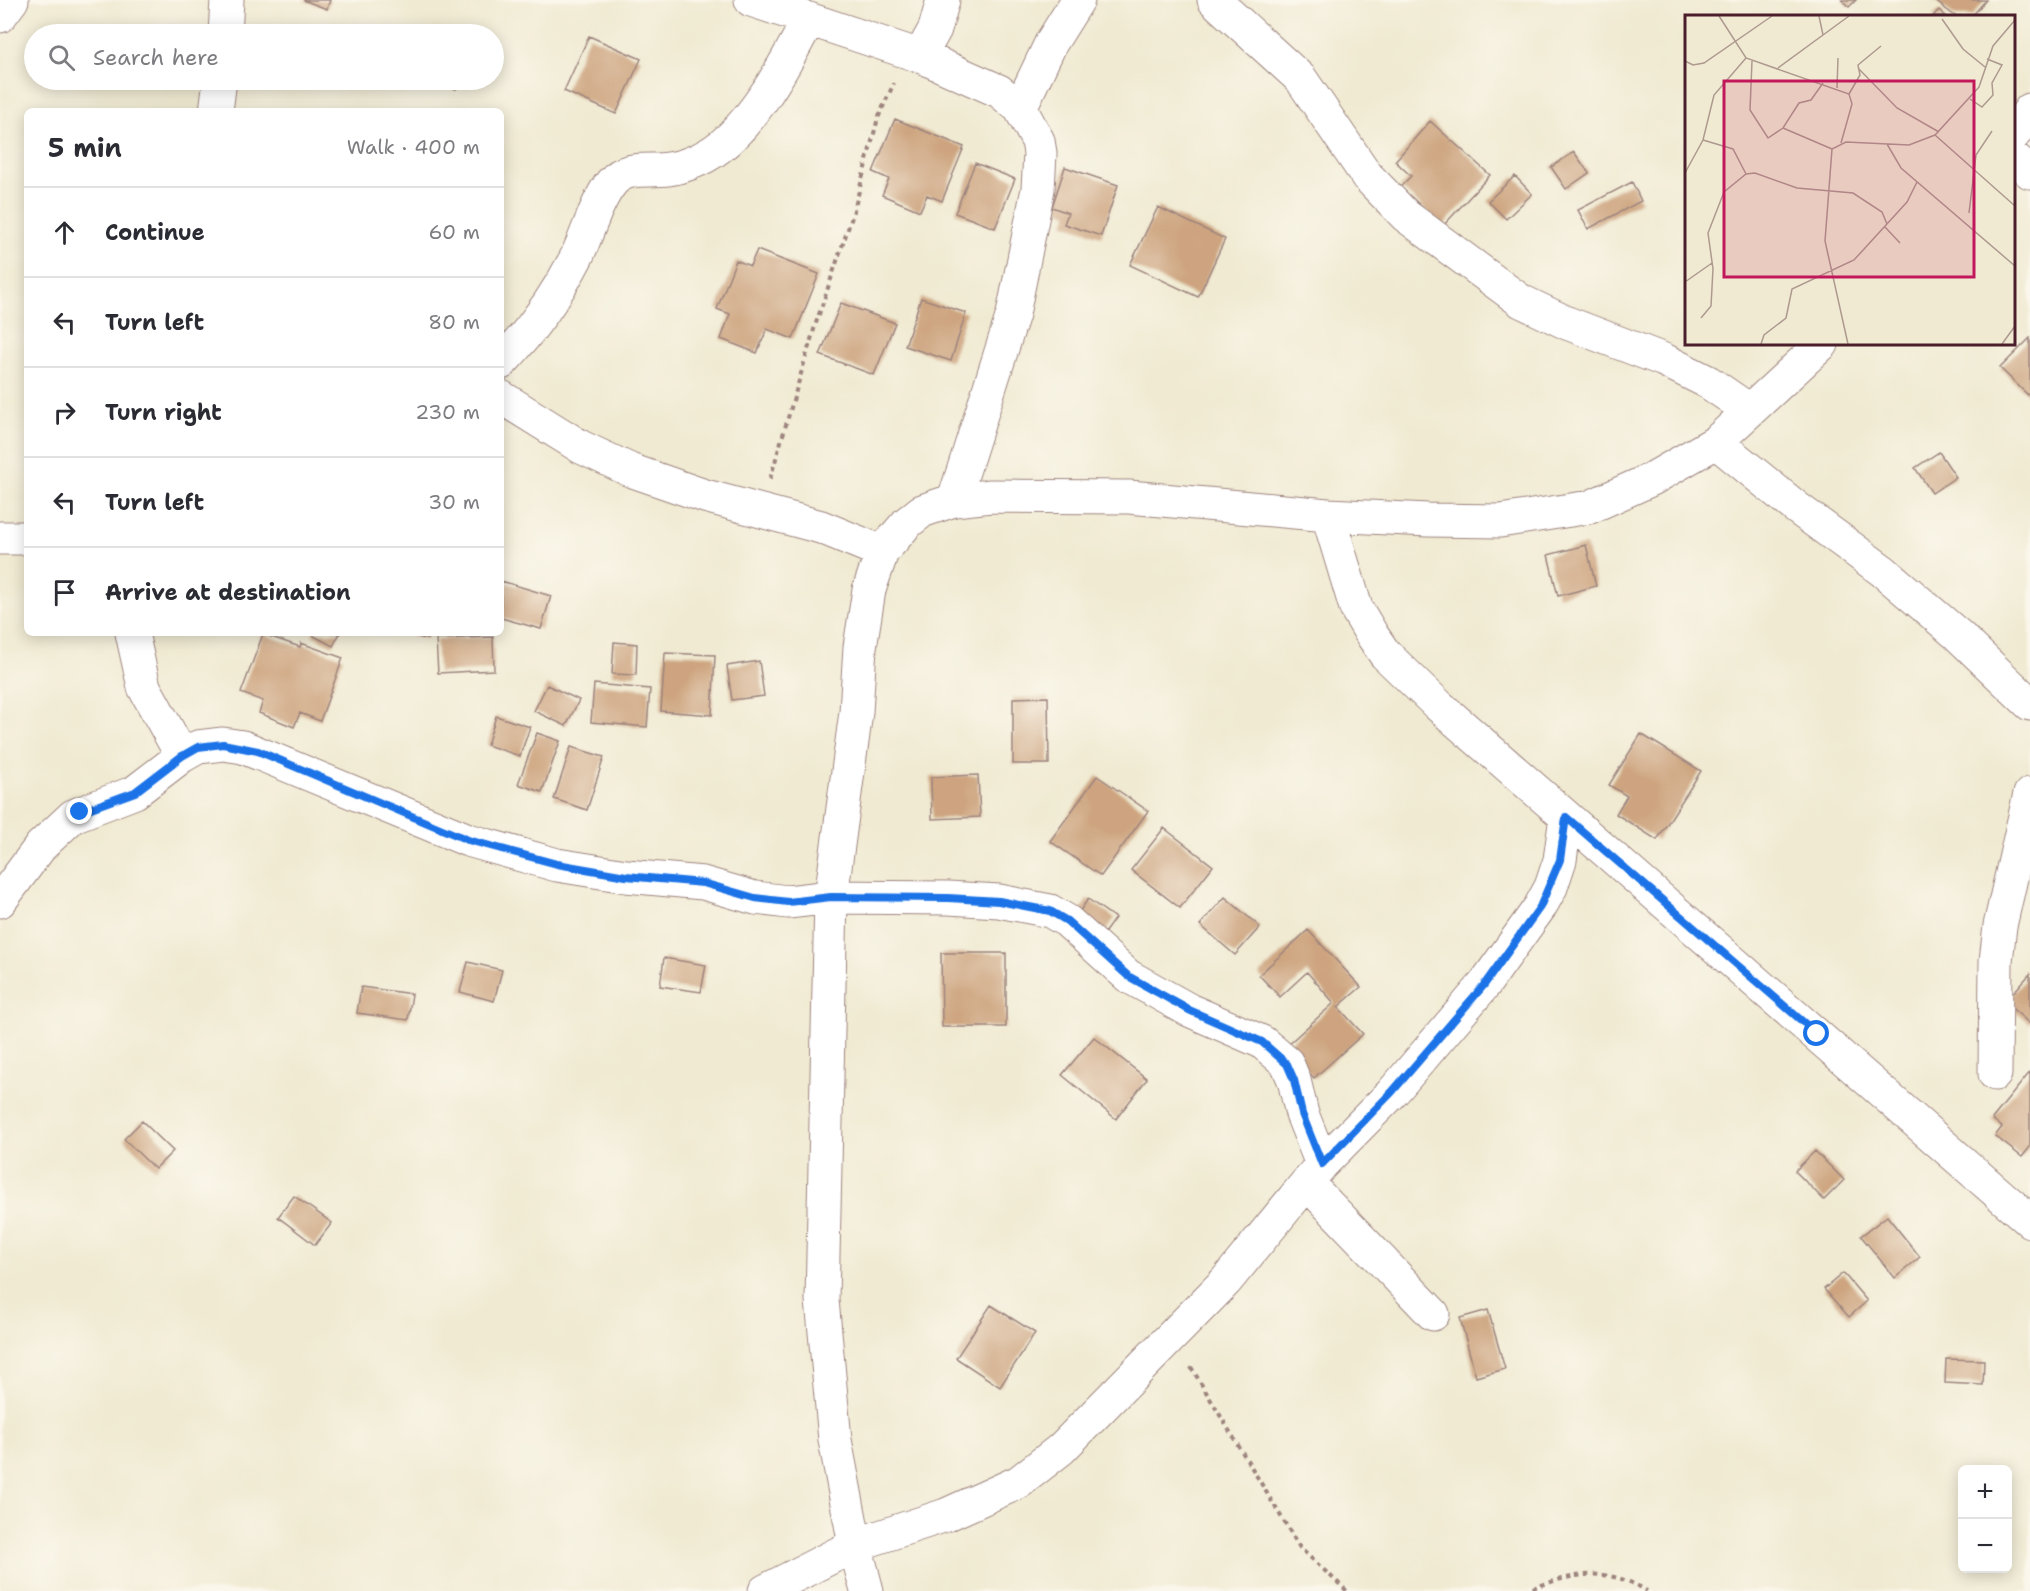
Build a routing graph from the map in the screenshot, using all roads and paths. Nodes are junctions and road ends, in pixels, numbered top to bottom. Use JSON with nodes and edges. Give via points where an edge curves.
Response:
{"nodes":[{"id":1,"x":12,"y":0,"type":"edge"},
{"id":2,"x":227,"y":0,"type":"edge"},
{"id":3,"x":751,"y":0,"type":"edge"},
{"id":4,"x":943,"y":0,"type":"edge"},
{"id":5,"x":1078,"y":0,"type":"edge"},
{"id":6,"x":1214,"y":0,"type":"edge"},
{"id":7,"x":0,"y":16,"type":"edge"},
{"id":8,"x":809,"y":20,"type":"junction"},
{"id":9,"x":226,"y":24,"type":"edge"},
{"id":10,"x":920,"y":56,"type":"junction"},
{"id":11,"x":219,"y":90,"type":"edge"},
{"id":12,"x":216,"y":108,"type":"edge"},
{"id":13,"x":1020,"y":108,"type":"junction"},
{"id":14,"x":2030,"y":110,"type":"edge"},
{"id":15,"x":2015,"y":131,"type":"edge"},
{"id":16,"x":2015,"y":160,"type":"edge"},
{"id":17,"x":2030,"y":172,"type":"edge"},
{"id":18,"x":1821,"y":345,"type":"edge"},
{"id":19,"x":504,"y":359,"type":"edge"},
{"id":20,"x":504,"y":399,"type":"edge"},
{"id":21,"x":1749,"y":410,"type":"junction"},
{"id":22,"x":1716,"y":442,"type":"junction"},
{"id":23,"x":954,"y":500,"type":"junction"},
{"id":24,"x":760,"y":511,"type":"junction"},
{"id":25,"x":1328,"y":515,"type":"junction"},
{"id":26,"x":0,"y":538,"type":"edge"},
{"id":27,"x":24,"y":538,"type":"edge"},
{"id":28,"x":882,"y":552,"type":"junction"},
{"id":29,"x":133,"y":636,"type":"edge"},
{"id":30,"x":2030,"y":704,"type":"edge"},
{"id":31,"x":182,"y":756,"type":"junction"},
{"id":32,"x":2030,"y":794,"type":"edge"},
{"id":33,"x":1566,"y":817,"type":"junction"},
{"id":34,"x":831,"y":897,"type":"junction"},
{"id":35,"x":0,"y":901,"type":"edge"},
{"id":36,"x":1995,"y":1074,"type":"dead end"},
{"id":37,"x":1314,"y":1174,"type":"junction"},
{"id":38,"x":2030,"y":1221,"type":"edge"},
{"id":39,"x":1433,"y":1314,"type":"dead end"},
{"id":40,"x":1172,"y":1336,"type":"junction"},
{"id":41,"x":855,"y":1545,"type":"junction"},
{"id":42,"x":1636,"y":1585,"type":"junction"},
{"id":43,"x":765,"y":1591,"type":"edge"},
{"id":44,"x":867,"y":1591,"type":"edge"},
{"id":45,"x":1347,"y":1591,"type":"edge"},
{"id":46,"x":1524,"y":1591,"type":"edge"},
{"id":47,"x":1639,"y":1591,"type":"edge"},
{"id":48,"x":1647,"y":1591,"type":"edge"}],
"edges":[{"from":1,"to":7,"type":"street"},
{"from":2,"to":9,"type":"street"},
{"from":3,"to":8,"type":"street"},
{"from":4,"to":10,"type":"street","via":[[935,29]]},
{"from":5,"to":13,"type":"street"},
{"from":6,"to":21,"type":"street","via":[[1301,79],[1367,176],[1406,216],[1521,301],[1664,360],[1708,382]]},
{"from":8,"to":10,"type":"street"},
{"from":8,"to":19,"type":"street","via":[[778,79],[747,118],[712,152],[669,169],[629,170],[612,183],[550,302]]},
{"from":10,"to":13,"type":"street","via":[[999,90]]},
{"from":10,"to":24,"type":"path","via":[[886,96]]},
{"from":11,"to":12,"type":"street"},
{"from":13,"to":23,"type":"street","via":[[1038,141],[1038,189],[1013,314]]},
{"from":14,"to":15,"type":"street"},
{"from":16,"to":17,"type":"street"},
{"from":18,"to":21,"type":"street"},
{"from":20,"to":24,"type":"street","via":[[581,447],[630,470]]},
{"from":21,"to":22,"type":"street"},
{"from":22,"to":25,"type":"street","via":[[1652,479],[1590,507],[1500,521]]},
{"from":22,"to":30,"type":"street","via":[[1883,571]]},
{"from":23,"to":25,"type":"street","via":[[1023,494],[1129,497]]},
{"from":23,"to":28,"type":"street","via":[[922,511]]},
{"from":24,"to":28,"type":"street","via":[[821,527]]},
{"from":25,"to":33,"type":"street","via":[[1356,608],[1385,654]]},
{"from":26,"to":27,"type":"street"},
{"from":28,"to":34,"type":"street","via":[[868,590]]},
{"from":29,"to":31,"type":"street","via":[[144,687]]},
{"from":31,"to":34,"type":"street","via":[[198,747],[223,744],[258,751],[468,840],[557,864],[703,883],[755,898],[788,902]]},
{"from":31,"to":35,"type":"street","via":[[135,792],[73,816],[41,846]]},
{"from":32,"to":36,"type":"street","via":[[2000,926]]},
{"from":33,"to":37,"type":"street","via":[[1560,860],[1540,907],[1476,994],[1392,1092]]},
{"from":33,"to":38,"type":"street"},
{"from":34,"to":37,"type":"street","via":[[999,901],[1057,915],[1128,976],[1189,1010],[1262,1042],[1287,1064]]},
{"from":34,"to":41,"type":"street","via":[[822,1300],[835,1440]]},
{"from":37,"to":39,"type":"street"},
{"from":37,"to":40,"type":"street","via":[[1226,1281]]},
{"from":40,"to":41,"type":"street","via":[[1061,1449],[1019,1482],[946,1515]]},
{"from":40,"to":45,"type":"path","via":[[1300,1548]]},
{"from":41,"to":43,"type":"street"},
{"from":41,"to":44,"type":"street"},
{"from":42,"to":46,"type":"path","via":[[1602,1573],[1555,1580]]},
{"from":42,"to":47,"type":"path"},
{"from":42,"to":48,"type":"path"}]}
